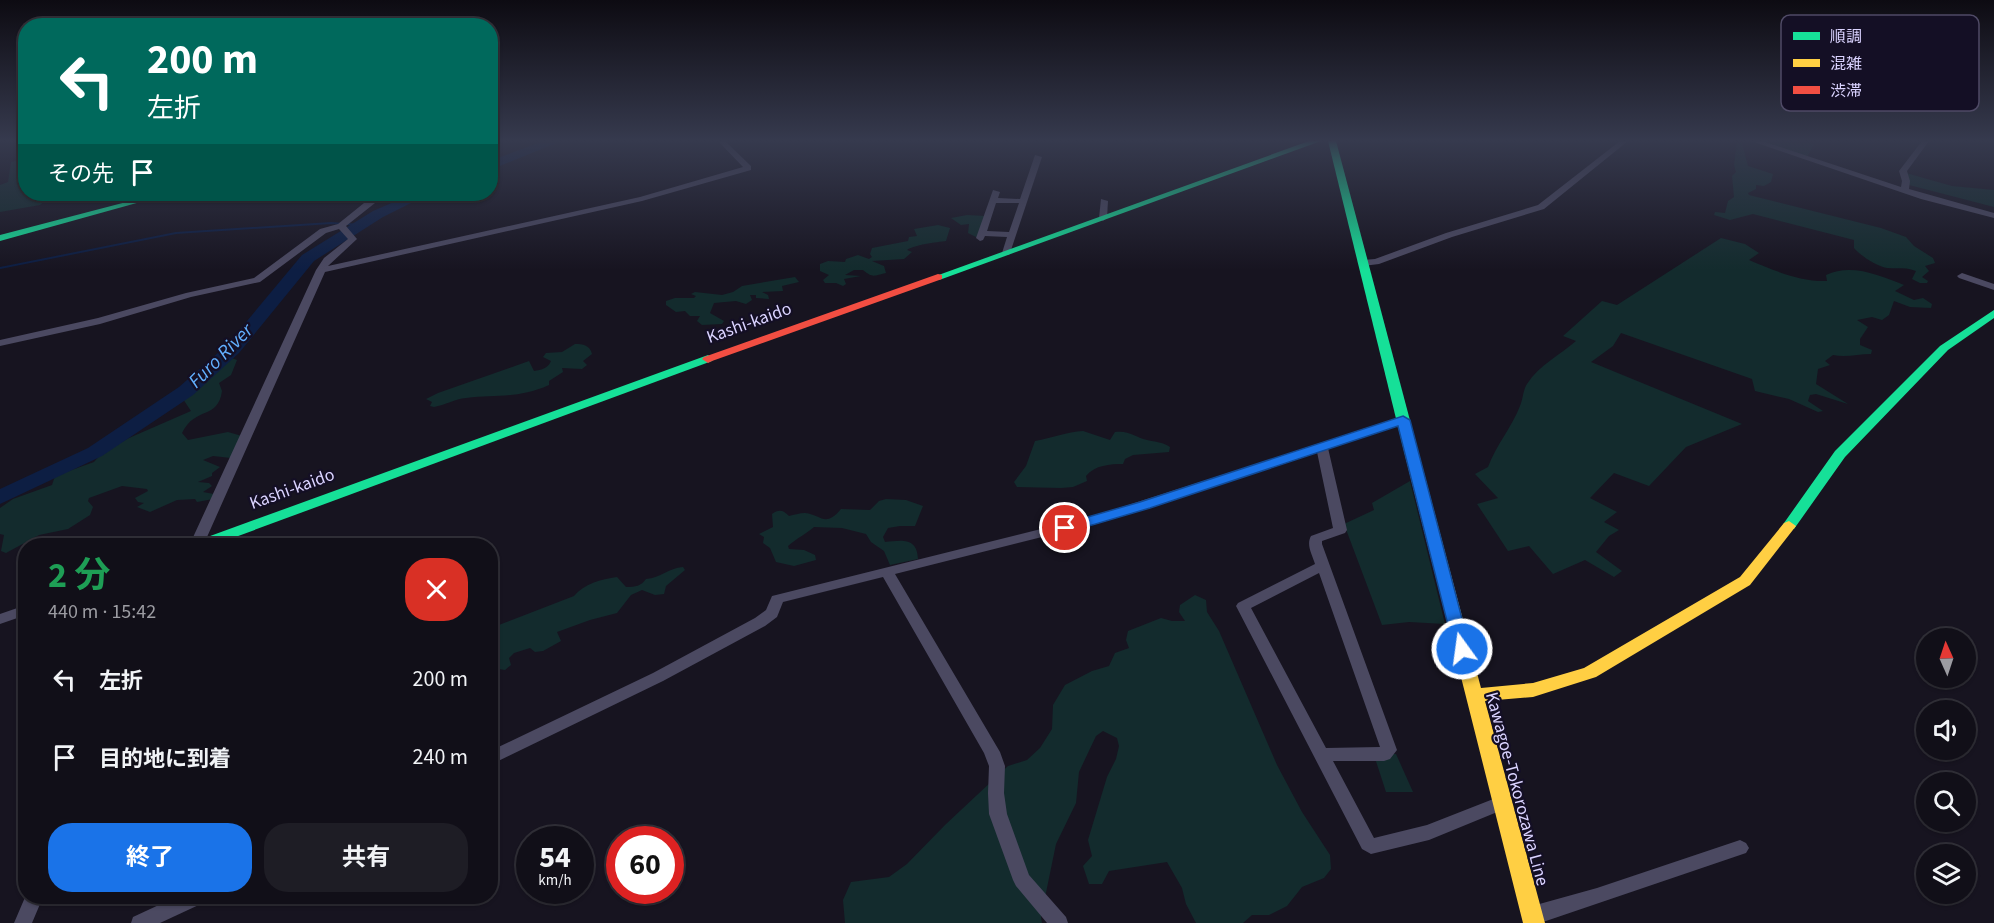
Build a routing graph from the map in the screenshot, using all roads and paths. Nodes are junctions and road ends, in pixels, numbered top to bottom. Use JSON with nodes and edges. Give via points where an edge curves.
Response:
{"nodes":[{"id":1,"x":693,"y":184,"type":"edge"},
{"id":2,"x":1028,"y":184,"type":"edge"},
{"id":3,"x":1197,"y":184,"type":"edge"},
{"id":4,"x":1343,"y":184,"type":"edge"},
{"id":5,"x":1570,"y":184,"type":"edge"},
{"id":6,"x":1887,"y":184,"type":"edge"},
{"id":7,"x":1904,"y":184,"type":"edge"},
{"id":8,"x":1905,"y":190,"type":"junction"},
{"id":9,"x":139,"y":201,"type":"edge"},
{"id":10,"x":372,"y":201,"type":"edge"},
{"id":11,"x":1022,"y":201,"type":"junction"},
{"id":12,"x":1104,"y":201,"type":"dead end"},
{"id":13,"x":1994,"y":216,"type":"edge"},
{"id":14,"x":1103,"y":218,"type":"junction"},
{"id":15,"x":343,"y":224,"type":"junction"},
{"id":16,"x":1011,"y":235,"type":"junction"},
{"id":17,"x":0,"y":238,"type":"edge"},
{"id":18,"x":1006,"y":253,"type":"junction"},
{"id":19,"x":1363,"y":263,"type":"junction"},
{"id":20,"x":321,"y":270,"type":"junction"},
{"id":21,"x":1962,"y":276,"type":"dead end"},
{"id":22,"x":1994,"y":287,"type":"edge"},
{"id":23,"x":1994,"y":313,"type":"edge"},
{"id":24,"x":0,"y":343,"type":"edge"},
{"id":25,"x":1403,"y":420,"type":"junction"},
{"id":26,"x":1322,"y":446,"type":"junction"},
{"id":27,"x":200,"y":538,"type":"edge"},
{"id":28,"x":218,"y":538,"type":"edge"},
{"id":29,"x":1322,"y":566,"type":"junction"},
{"id":30,"x":887,"y":572,"type":"junction"},
{"id":31,"x":18,"y":613,"type":"edge"},
{"id":32,"x":0,"y":619,"type":"edge"},
{"id":33,"x":1474,"y":695,"type":"junction"},
{"id":34,"x":498,"y":755,"type":"edge"},
{"id":35,"x":1322,"y":755,"type":"junction"},
{"id":36,"x":1501,"y":803,"type":"junction"},
{"id":37,"x":1740,"y":848,"type":"dead end"},
{"id":38,"x":31,"y":904,"type":"edge"},
{"id":39,"x":181,"y":904,"type":"edge"},
{"id":40,"x":1533,"y":918,"type":"edge"},
{"id":41,"x":23,"y":923,"type":"edge"},
{"id":42,"x":140,"y":923,"type":"edge"},
{"id":43,"x":1059,"y":923,"type":"edge"}],
"edges":[{"from":1,"to":20,"type":"street","via":[[642,199]]},
{"from":2,"to":11,"type":"street"},
{"from":3,"to":14,"type":"street","name":"Kashi-kaido"},
{"from":4,"to":19,"type":"street","name":"Kawagoe-Tokorozawa Line"},
{"from":5,"to":19,"type":"street","via":[[1541,207]]},
{"from":6,"to":8,"type":"street"},
{"from":7,"to":8,"type":"street"},
{"from":8,"to":13,"type":"street"},
{"from":9,"to":17,"type":"street"},
{"from":10,"to":15,"type":"street"},
{"from":11,"to":16,"type":"street"},
{"from":11,"to":16,"type":"street","via":[[995,196],[981,235]]},
{"from":12,"to":14,"type":"street"},
{"from":14,"to":18,"type":"street","name":"Kashi-kaido"},
{"from":15,"to":20,"type":"street","via":[[353,236]]},
{"from":15,"to":24,"type":"street","via":[[323,231],[257,280]]},
{"from":16,"to":18,"type":"street"},
{"from":18,"to":28,"type":"street","name":"Kashi-kaido"},
{"from":19,"to":25,"type":"street","name":"Kawagoe-Tokorozawa Line"},
{"from":20,"to":27,"type":"street"},
{"from":21,"to":22,"type":"street"},
{"from":23,"to":33,"type":"street","via":[[1944,348],[1840,454],[1796,518],[1745,581],[1590,673],[1535,689]]},
{"from":25,"to":26,"type":"street"},
{"from":25,"to":33,"type":"street","name":"Kawagoe-Tokorozawa Line"},
{"from":26,"to":29,"type":"street","via":[[1340,530],[1316,539]]},
{"from":26,"to":30,"type":"street","via":[[1101,518]]},
{"from":29,"to":35,"type":"street","via":[[1243,606]]},
{"from":29,"to":35,"type":"street","via":[[1389,750],[1384,754]]},
{"from":30,"to":34,"type":"street","via":[[777,599],[772,613],[760,622]]},
{"from":30,"to":43,"type":"street","via":[[992,752],[997,766],[998,814],[1022,880]]},
{"from":31,"to":32,"type":"street"},
{"from":33,"to":36,"type":"street","name":"Kawagoe-Tokorozawa Line"},
{"from":35,"to":36,"type":"street","via":[[1371,846],[1429,832]]},
{"from":36,"to":40,"type":"street","name":"Kawagoe-Tokorozawa Line"},
{"from":37,"to":40,"type":"street"},
{"from":38,"to":41,"type":"street"},
{"from":39,"to":42,"type":"street"}]}
